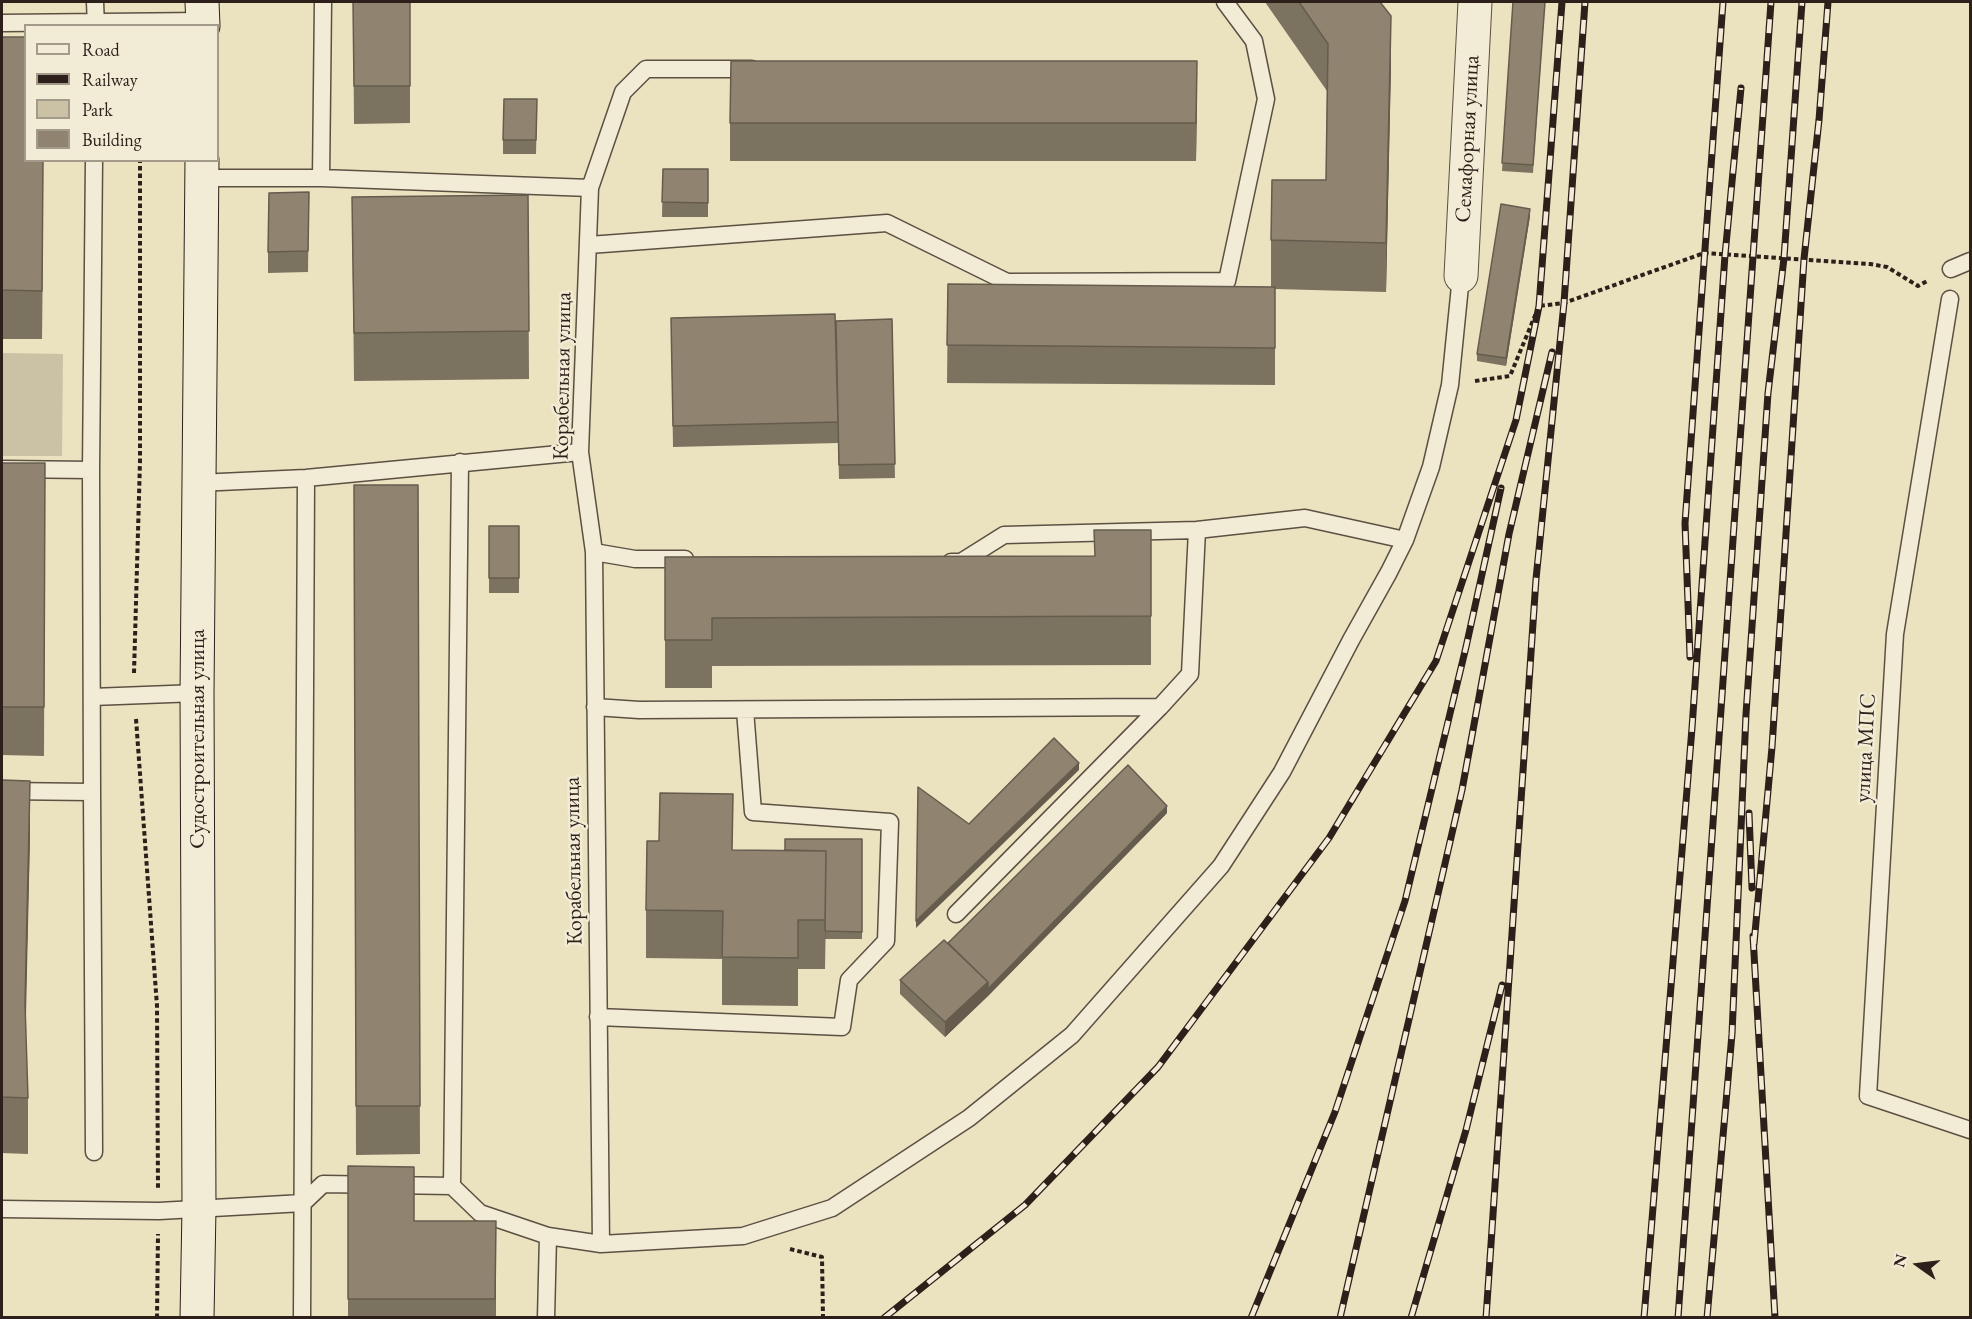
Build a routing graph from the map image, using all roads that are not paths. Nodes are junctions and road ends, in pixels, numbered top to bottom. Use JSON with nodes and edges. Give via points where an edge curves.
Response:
{"nodes":[{"id":1,"x":95,"y":2,"type":"edge"},
{"id":2,"x":323,"y":2,"type":"edge"},
{"id":3,"x":1225,"y":2,"type":"edge"},
{"id":4,"x":1475,"y":2,"type":"edge"},
{"id":5,"x":203,"y":16,"type":"edge"},
{"id":6,"x":2,"y":23,"type":"edge"},
{"id":7,"x":96,"y":24,"type":"edge"},
{"id":8,"x":765,"y":69,"type":"edge"},
{"id":9,"x":94,"y":162,"type":"edge"},
{"id":10,"x":202,"y":169,"type":"edge"},
{"id":11,"x":321,"y":178,"type":"junction"},
{"id":12,"x":590,"y":188,"type":"junction"},
{"id":13,"x":589,"y":245,"type":"junction"},
{"id":14,"x":1971,"y":261,"type":"edge"},
{"id":15,"x":1951,"y":269,"type":"dead end"},
{"id":16,"x":1461,"y":276,"type":"joint"},
{"id":17,"x":1950,"y":299,"type":"dead end"},
{"id":18,"x":580,"y":452,"type":"junction"},
{"id":19,"x":460,"y":462,"type":"junction"},
{"id":20,"x":2,"y":470,"type":"edge"},
{"id":21,"x":91,"y":470,"type":"junction"},
{"id":22,"x":306,"y":478,"type":"junction"},
{"id":23,"x":198,"y":483,"type":"junction"},
{"id":24,"x":1197,"y":530,"type":"junction"},
{"id":25,"x":1405,"y":540,"type":"junction"},
{"id":26,"x":594,"y":552,"type":"junction"},
{"id":27,"x":705,"y":559,"type":"edge"},
{"id":28,"x":938,"y":562,"type":"edge"},
{"id":29,"x":197,"y":693,"type":"junction"},
{"id":30,"x":92,"y":697,"type":"junction"},
{"id":31,"x":595,"y":707,"type":"junction"},
{"id":32,"x":1160,"y":707,"type":"junction"},
{"id":33,"x":745,"y":710,"type":"junction"},
{"id":34,"x":2,"y":790,"type":"edge"},
{"id":35,"x":93,"y":792,"type":"junction"},
{"id":36,"x":956,"y":914,"type":"dead end"},
{"id":37,"x":598,"y":1017,"type":"junction"},
{"id":38,"x":1971,"y":1130,"type":"edge"},
{"id":39,"x":94,"y":1152,"type":"dead end"},
{"id":40,"x":452,"y":1185,"type":"junction"},
{"id":41,"x":303,"y":1203,"type":"junction"},
{"id":42,"x":199,"y":1208,"type":"junction"},
{"id":43,"x":2,"y":1209,"type":"edge"},
{"id":44,"x":548,"y":1236,"type":"junction"},
{"id":45,"x":601,"y":1244,"type":"junction"},
{"id":46,"x":197,"y":1317,"type":"edge"},
{"id":47,"x":302,"y":1317,"type":"edge"},
{"id":48,"x":546,"y":1317,"type":"edge"}],
"edges":[{"from":1,"to":7,"type":"lane"},
{"from":2,"to":11,"type":"lane"},
{"from":3,"to":13,"type":"lane","via":[[1254,41],[1266,99],[1227,281],[1007,282],[887,223]]},
{"from":4,"to":16,"type":"main road","name":"Семафорная улица"},
{"from":5,"to":7,"type":"lane"},
{"from":6,"to":7,"type":"lane"},
{"from":8,"to":12,"type":"lane","name":"Корабельная улица","via":[[646,69],[623,92]]},
{"from":9,"to":21,"type":"lane"},
{"from":10,"to":11,"type":"lane"},
{"from":10,"to":23,"type":"main road","name":"Судостроительная улица"},
{"from":11,"to":12,"type":"lane"},
{"from":12,"to":13,"type":"lane","name":"Корабельная улица"},
{"from":13,"to":18,"type":"lane","name":"Корабельная улица"},
{"from":14,"to":15,"type":"lane"},
{"from":16,"to":25,"type":"lane","via":[[1450,385],[1431,467]]},
{"from":17,"to":38,"type":"lane","name":"улица МПС","via":[[1895,634],[1868,1096]]},
{"from":18,"to":19,"type":"lane"},
{"from":18,"to":26,"type":"lane","name":"Корабельная улица"},
{"from":19,"to":22,"type":"lane"},
{"from":19,"to":40,"type":"lane"},
{"from":20,"to":21,"type":"lane"},
{"from":21,"to":30,"type":"lane"},
{"from":22,"to":23,"type":"lane"},
{"from":22,"to":41,"type":"lane"},
{"from":23,"to":29,"type":"main road","name":"Судостроительная улица"},
{"from":24,"to":25,"type":"lane","via":[[1305,518]]},
{"from":24,"to":28,"type":"lane","via":[[1004,535],[961,562]]},
{"from":24,"to":32,"type":"lane","via":[[1190,674]]},
{"from":25,"to":45,"type":"lane","via":[[1282,772],[1221,866],[1072,1035],[969,1118],[832,1208],[743,1236]]},
{"from":26,"to":27,"type":"lane","via":[[635,559]]},
{"from":26,"to":31,"type":"lane","name":"Корабельная улица"},
{"from":29,"to":30,"type":"lane"},
{"from":29,"to":42,"type":"main road","name":"Судостроительная улица"},
{"from":30,"to":35,"type":"lane"},
{"from":31,"to":33,"type":"lane"},
{"from":31,"to":37,"type":"lane","name":"Корабельная улица"},
{"from":32,"to":33,"type":"lane"},
{"from":32,"to":36,"type":"lane"},
{"from":33,"to":37,"type":"lane","via":[[753,812],[890,822],[886,941],[849,980],[842,1027]]},
{"from":34,"to":35,"type":"lane"},
{"from":35,"to":39,"type":"lane"},
{"from":37,"to":45,"type":"lane","name":"Корабельная улица"},
{"from":40,"to":41,"type":"lane","via":[[323,1184]]},
{"from":40,"to":44,"type":"lane","via":[[480,1213]]},
{"from":41,"to":42,"type":"lane"},
{"from":41,"to":47,"type":"lane"},
{"from":42,"to":43,"type":"lane"},
{"from":42,"to":46,"type":"main road","name":"Судостроительная улица"},
{"from":44,"to":45,"type":"lane"},
{"from":44,"to":48,"type":"lane"}]}
